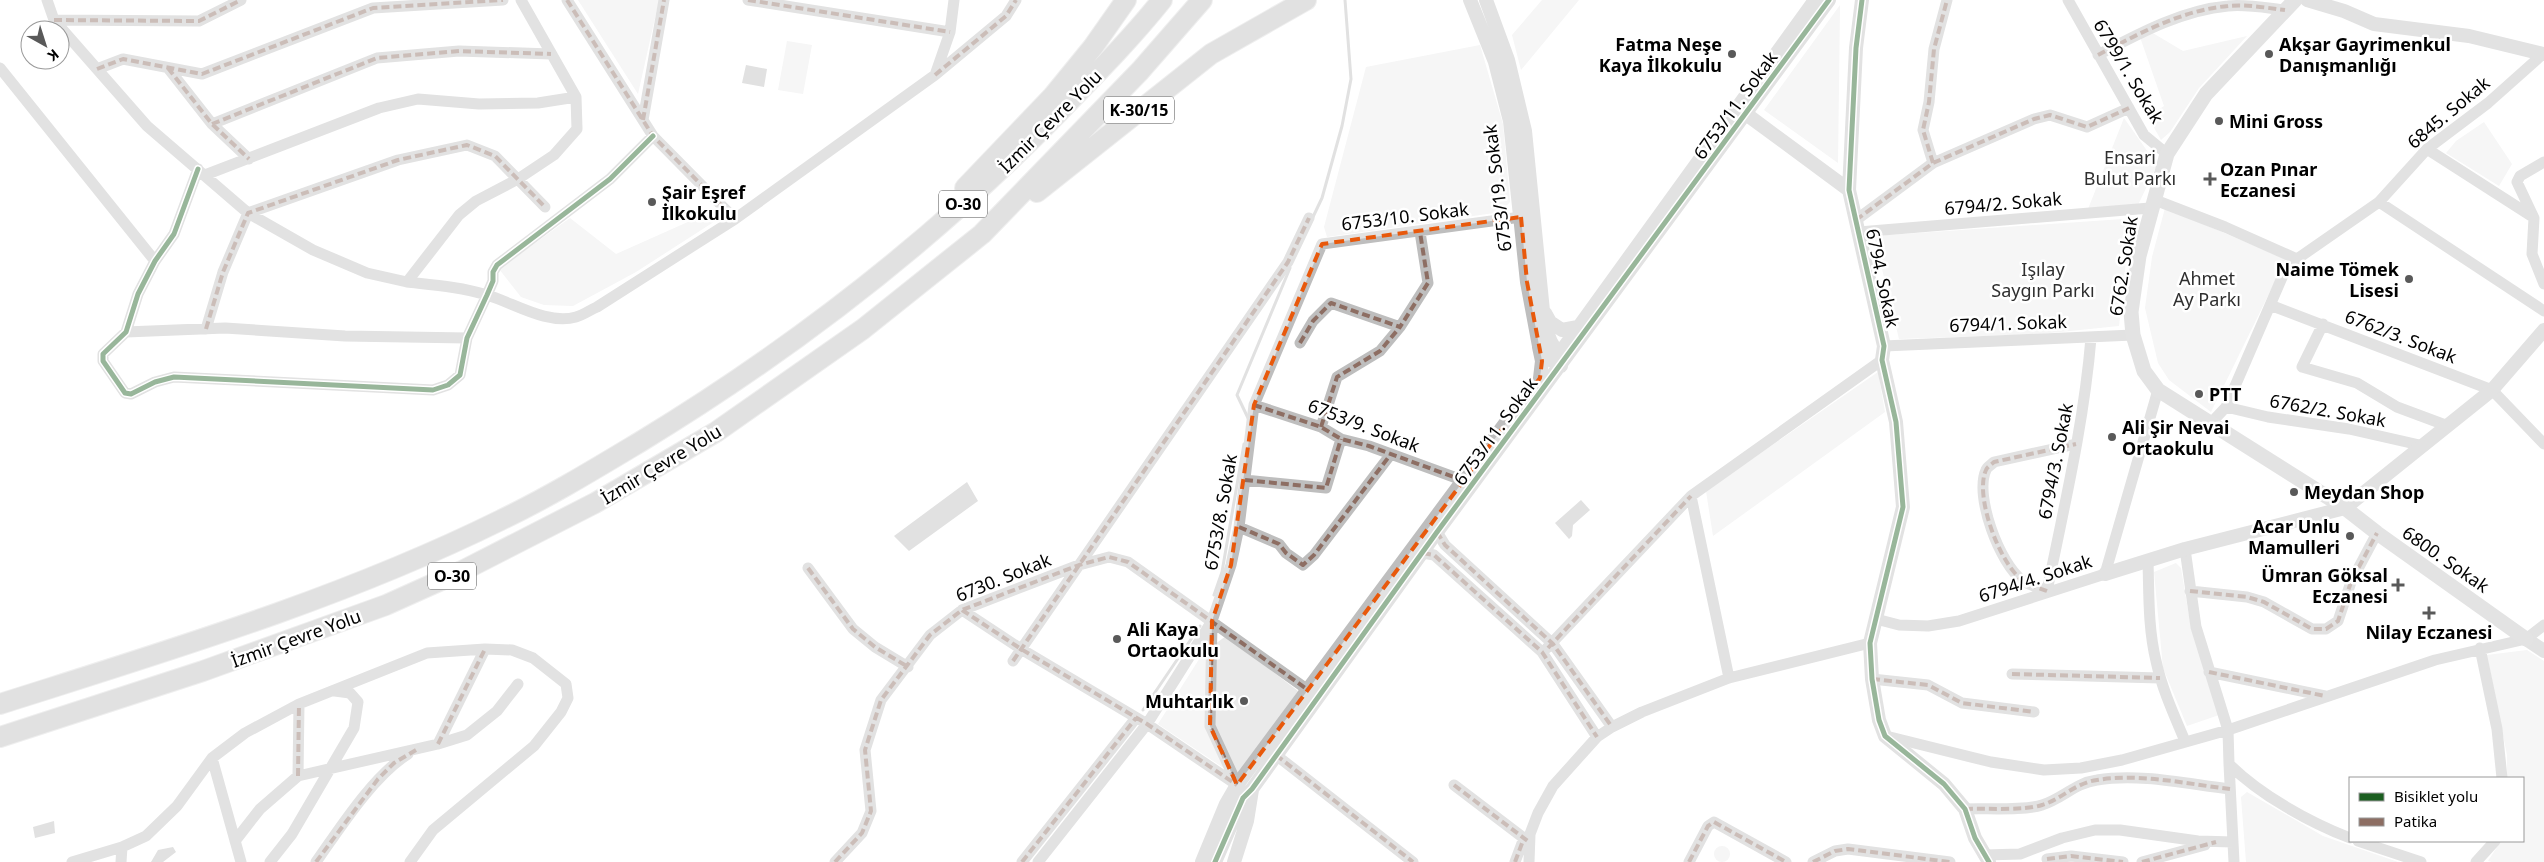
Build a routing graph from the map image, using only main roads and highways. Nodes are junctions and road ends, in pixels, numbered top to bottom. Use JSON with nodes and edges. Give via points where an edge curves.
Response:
{"nodes":[{"id":1,"x":1126,"y":0,"type":"edge"},
{"id":2,"x":1162,"y":0,"type":"edge"},
{"id":3,"x":1202,"y":0,"type":"edge"},
{"id":4,"x":1306,"y":0,"type":"edge"},
{"id":5,"x":2290,"y":5,"type":"edge"},
{"id":6,"x":982,"y":234,"type":"junction"},
{"id":7,"x":882,"y":274,"type":"junction"},
{"id":8,"x":2345,"y":508,"type":"joint"},
{"id":9,"x":2526,"y":639,"type":"road end"},
{"id":10,"x":0,"y":704,"type":"edge"},
{"id":11,"x":0,"y":737,"type":"edge"}],
"edges":[{"from":1,"to":7,"type":"highway","via":[[1093,47],[1052,96]]},
{"from":2,"to":7,"type":"highway","name":"İzmir Çevre Yolu","number":"O-30","via":[[1130,40],[1000,172]]},
{"from":3,"to":6,"type":"highway","name":"İzmir Çevre Yolu","number":"O-30","via":[[1140,71]]},
{"from":4,"to":6,"type":"highway","number":"K-30/15","via":[[1211,54]]},
{"from":5,"to":8,"type":"main road","name":"6762. Sokak","via":[[2206,94],[2167,154],[2139,256],[2131,312],[2133,335],[2144,371],[2158,390]]},
{"from":6,"to":11,"type":"highway","name":"İzmir Çevre Yolu","number":"O-30","via":[[863,329],[716,432],[595,503],[464,570],[386,605],[203,671]]},
{"from":7,"to":10,"type":"highway","name":"İzmir Çevre Yolu","number":"O-30","via":[[739,380],[589,473],[502,520],[299,607]]},
{"from":8,"to":9,"type":"main road","name":"6800. Sokak"}]}
